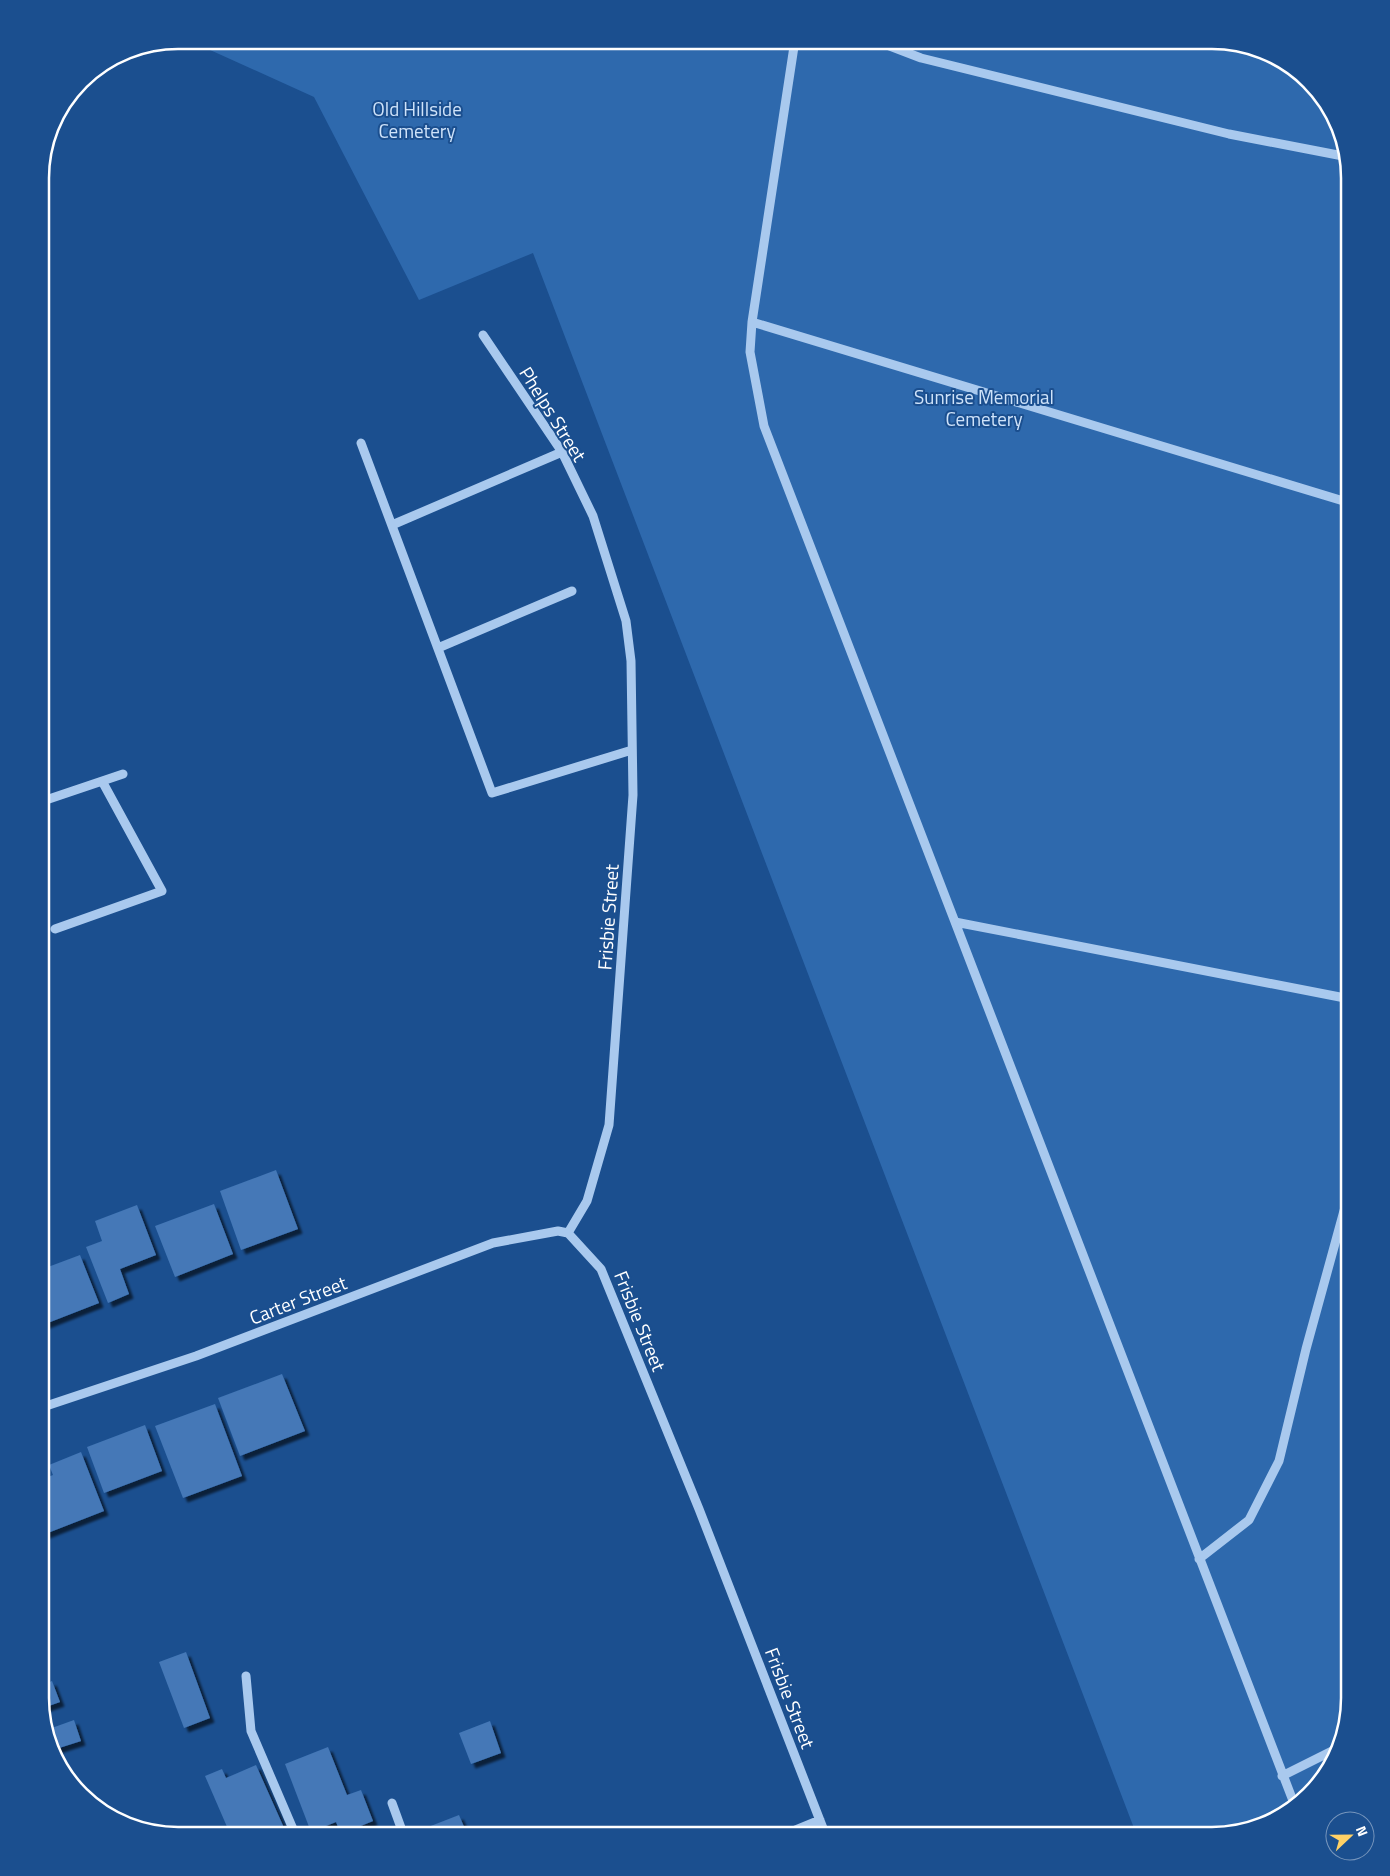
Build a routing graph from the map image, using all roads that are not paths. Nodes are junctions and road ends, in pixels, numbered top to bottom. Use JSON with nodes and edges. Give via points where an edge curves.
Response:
{"nodes":[{"id":1,"x":794,"y":49,"type":"edge"},
{"id":2,"x":898,"y":49,"type":"edge"},
{"id":3,"x":1339,"y":155,"type":"edge"},
{"id":4,"x":752,"y":322,"type":"junction"},
{"id":5,"x":483,"y":335,"type":"dead end"},
{"id":6,"x":361,"y":443,"type":"dead end"},
{"id":7,"x":562,"y":452,"type":"junction"},
{"id":8,"x":1341,"y":501,"type":"edge"},
{"id":9,"x":392,"y":525,"type":"junction"},
{"id":10,"x":600,"y":540,"type":"joint"},
{"id":11,"x":572,"y":591,"type":"dead end"},
{"id":12,"x":438,"y":648,"type":"junction"},
{"id":13,"x":632,"y":750,"type":"junction"},
{"id":14,"x":123,"y":774,"type":"dead end"},
{"id":15,"x":102,"y":781,"type":"junction"},
{"id":16,"x":49,"y":799,"type":"edge"},
{"id":17,"x":955,"y":922,"type":"junction"},
{"id":18,"x":55,"y":929,"type":"dead end"},
{"id":19,"x":1341,"y":997,"type":"edge"},
{"id":20,"x":1341,"y":1223,"type":"edge"},
{"id":21,"x":568,"y":1233,"type":"junction"},
{"id":22,"x":49,"y":1405,"type":"edge"},
{"id":23,"x":1199,"y":1559,"type":"junction"},
{"id":24,"x":246,"y":1676,"type":"dead end"},
{"id":25,"x":1329,"y":1752,"type":"edge"},
{"id":26,"x":1282,"y":1776,"type":"junction"},
{"id":27,"x":1292,"y":1799,"type":"edge"},
{"id":28,"x":392,"y":1803,"type":"dead end"},
{"id":29,"x":820,"y":1820,"type":"junction"},
{"id":30,"x":292,"y":1827,"type":"edge"},
{"id":31,"x":401,"y":1827,"type":"edge"},
{"id":32,"x":803,"y":1827,"type":"edge"},
{"id":33,"x":823,"y":1827,"type":"edge"}],
"edges":[{"from":1,"to":4,"type":"street"},
{"from":2,"to":3,"type":"street","via":[[921,58],[1229,134]]},
{"from":4,"to":8,"type":"street"},
{"from":4,"to":17,"type":"street","via":[[750,352],[764,426]]},
{"from":5,"to":7,"type":"street","name":"Phelps Street"},
{"from":6,"to":9,"type":"street"},
{"from":7,"to":9,"type":"street"},
{"from":7,"to":10,"type":"street","name":"Phelps Street","via":[[593,516]]},
{"from":9,"to":12,"type":"street"},
{"from":10,"to":13,"type":"street","name":"Frisbie Street","via":[[626,621]]},
{"from":11,"to":12,"type":"street"},
{"from":12,"to":13,"type":"street","via":[[492,793]]},
{"from":13,"to":21,"type":"street","name":"Frisbie Street","via":[[633,795],[609,1125],[587,1201]]},
{"from":14,"to":15,"type":"street"},
{"from":15,"to":16,"type":"street"},
{"from":15,"to":18,"type":"street","via":[[162,891]]},
{"from":17,"to":19,"type":"street"},
{"from":17,"to":23,"type":"street"},
{"from":20,"to":23,"type":"street","via":[[1279,1461],[1249,1520]]},
{"from":21,"to":22,"type":"street","name":"Carter Street","via":[[558,1231],[493,1243],[196,1356]]},
{"from":21,"to":29,"type":"street","name":"Frisbie Street","via":[[601,1269]]},
{"from":23,"to":26,"type":"street"},
{"from":24,"to":30,"type":"street","via":[[251,1731]]},
{"from":25,"to":26,"type":"street"},
{"from":26,"to":27,"type":"street"},
{"from":28,"to":31,"type":"street"},
{"from":29,"to":32,"type":"street"},
{"from":29,"to":33,"type":"street","name":"Frisbie Street"}]}
